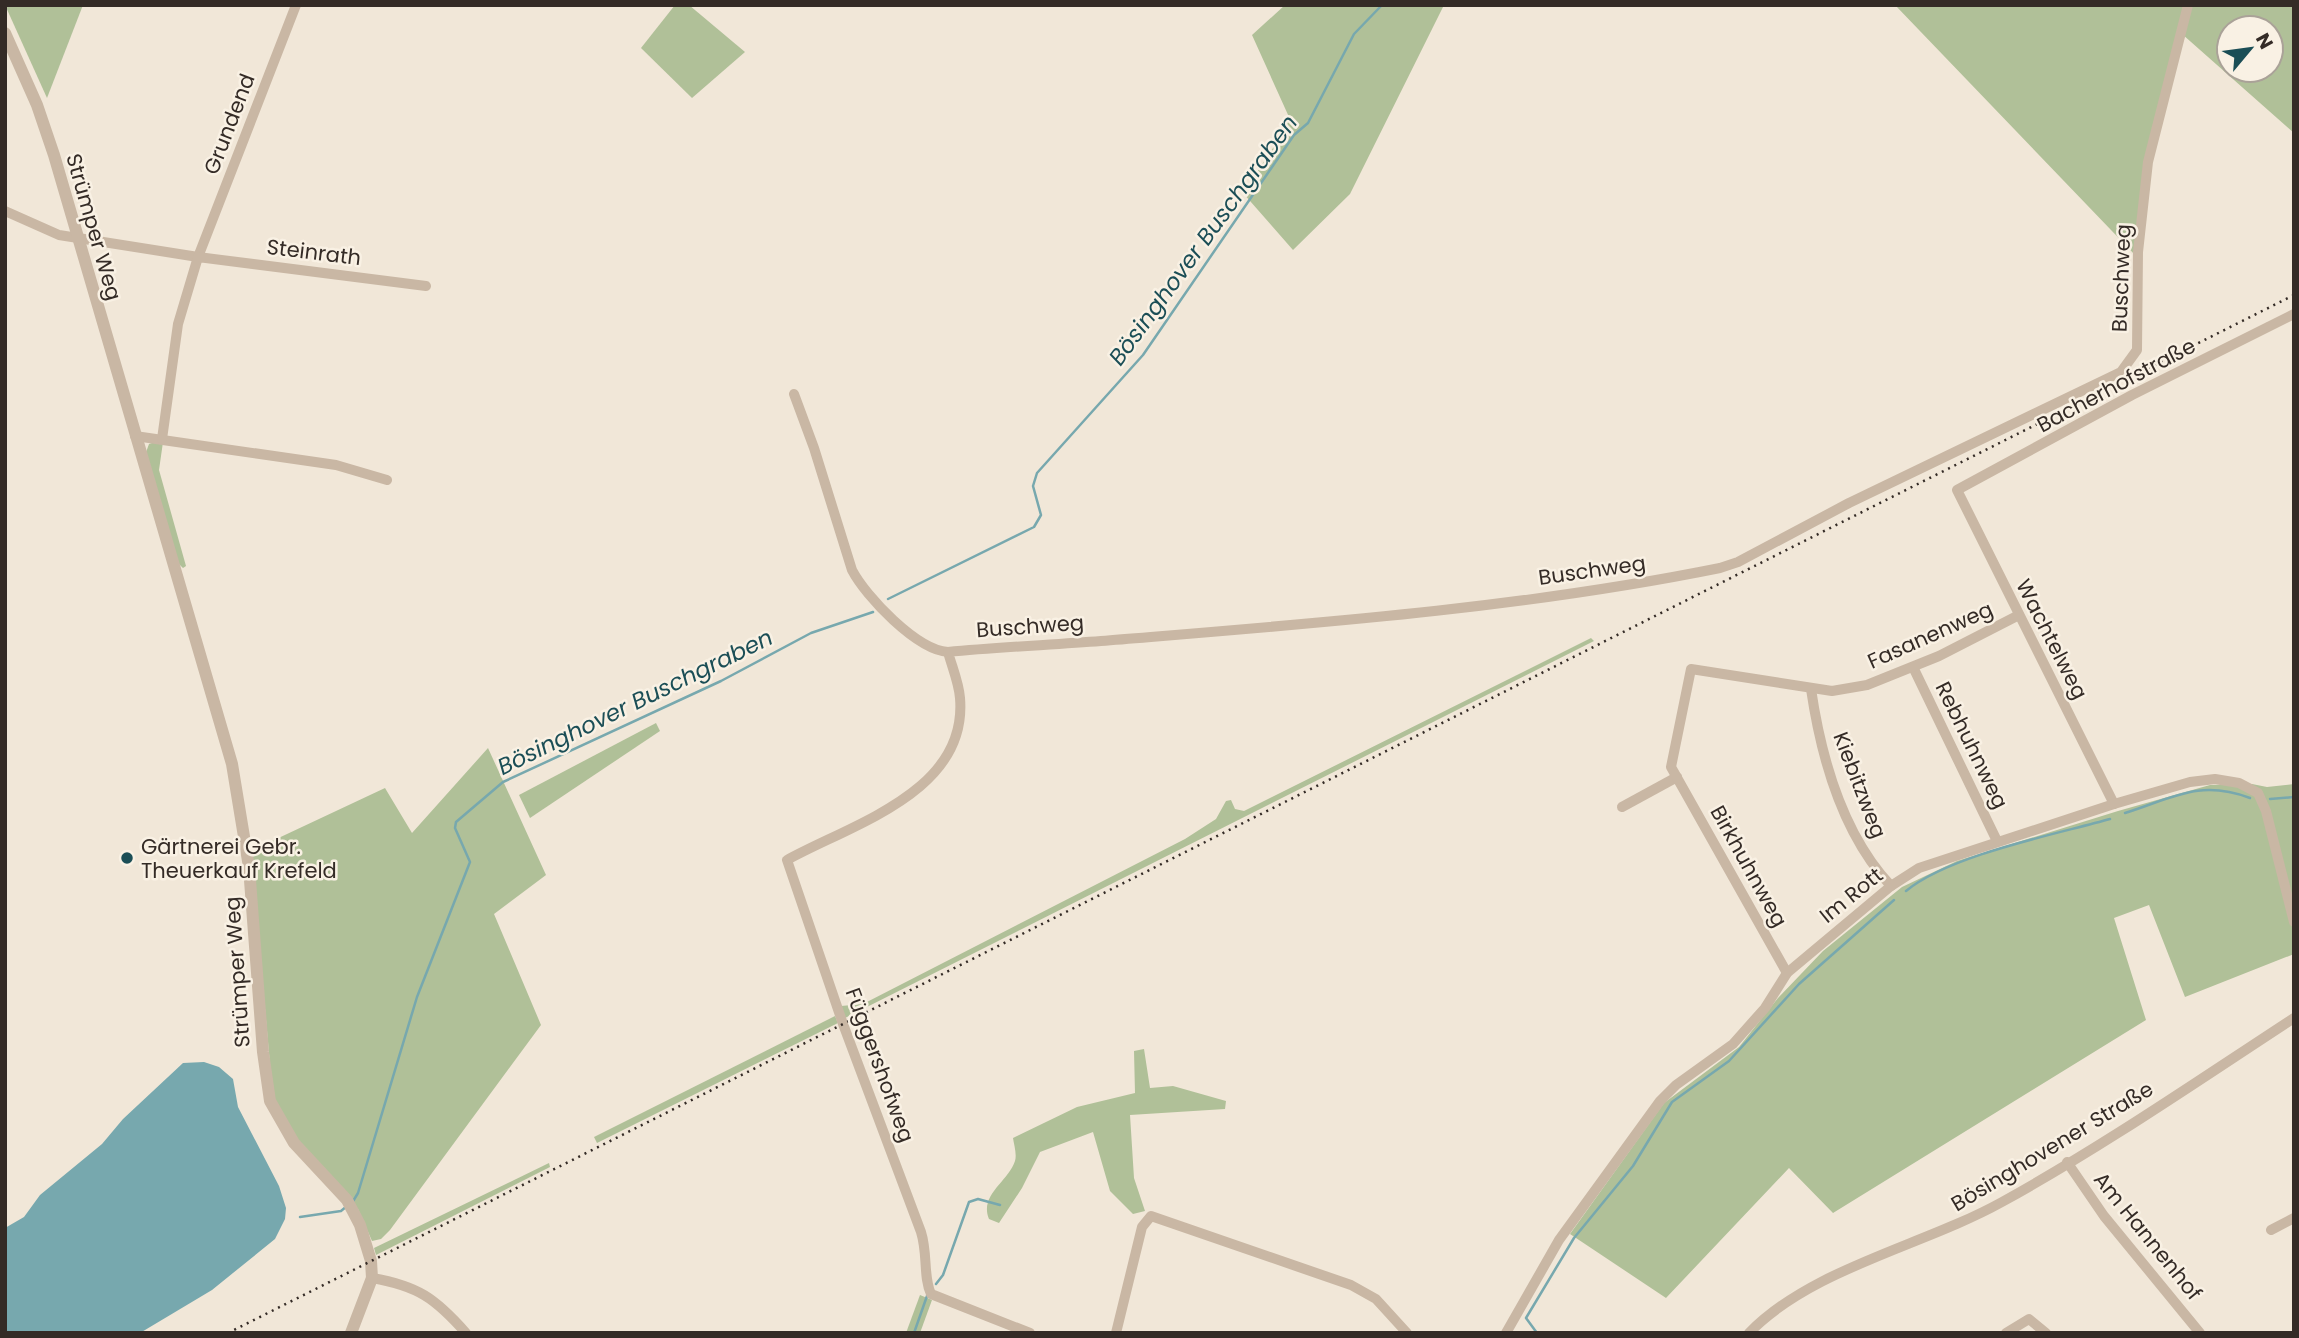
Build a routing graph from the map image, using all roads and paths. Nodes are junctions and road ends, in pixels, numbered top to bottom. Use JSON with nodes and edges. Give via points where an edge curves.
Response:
{"nodes":[{"id":1,"x":296,"y":5,"type":"edge"},
{"id":2,"x":2188,"y":5,"type":"edge"},
{"id":3,"x":5,"y":33,"type":"edge"},
{"id":4,"x":5,"y":211,"type":"edge"},
{"id":5,"x":76,"y":238,"type":"junction"},
{"id":6,"x":198,"y":257,"type":"junction"},
{"id":7,"x":426,"y":286,"type":"dead end"},
{"id":8,"x":2294,"y":314,"type":"edge"},
{"id":9,"x":794,"y":394,"type":"dead end"},
{"id":10,"x":135,"y":436,"type":"junction"},
{"id":11,"x":162,"y":439,"type":"junction"},
{"id":12,"x":387,"y":480,"type":"dead end"},
{"id":13,"x":1957,"y":490,"type":"joint"},
{"id":14,"x":2019,"y":615,"type":"junction"},
{"id":15,"x":947,"y":652,"type":"junction"},
{"id":16,"x":1913,"y":667,"type":"junction"},
{"id":17,"x":1690,"y":669,"type":"joint"},
{"id":18,"x":1811,"y":690,"type":"junction"},
{"id":19,"x":1677,"y":776,"type":"junction"},
{"id":20,"x":2114,"y":804,"type":"junction"},
{"id":21,"x":1622,"y":807,"type":"dead end"},
{"id":22,"x":1997,"y":841,"type":"junction"},
{"id":23,"x":788,"y":860,"type":"joint"},
{"id":24,"x":1891,"y":886,"type":"junction"},
{"id":25,"x":2294,"y":922,"type":"edge"},
{"id":26,"x":1787,"y":973,"type":"junction"},
{"id":27,"x":2294,"y":1018,"type":"edge"},
{"id":28,"x":2067,"y":1162,"type":"junction"},
{"id":29,"x":2294,"y":1218,"type":"edge"},
{"id":30,"x":2271,"y":1230,"type":"dead end"},
{"id":31,"x":372,"y":1278,"type":"junction"},
{"id":32,"x":351,"y":1333,"type":"edge"},
{"id":33,"x":466,"y":1333,"type":"edge"},
{"id":34,"x":1030,"y":1333,"type":"edge"},
{"id":35,"x":1116,"y":1333,"type":"edge"},
{"id":36,"x":1407,"y":1333,"type":"edge"},
{"id":37,"x":1506,"y":1333,"type":"edge"},
{"id":38,"x":1749,"y":1333,"type":"edge"},
{"id":39,"x":2006,"y":1333,"type":"edge"},
{"id":40,"x":2046,"y":1333,"type":"edge"},
{"id":41,"x":2200,"y":1333,"type":"edge"}],
"edges":[{"from":1,"to":6,"type":"street","name":"Grundend"},
{"from":2,"to":15,"type":"street","name":"Buschweg","via":[[2148,162],[2138,252],[2137,350],[2120,372],[1720,568],[1596,591],[1432,610]]},
{"from":3,"to":5,"type":"street","name":"Strümper Weg","via":[[37,105]]},
{"from":4,"to":5,"type":"street"},
{"from":5,"to":6,"type":"street"},
{"from":5,"to":10,"type":"street","name":"Strümper Weg"},
{"from":6,"to":7,"type":"street","name":"Steinrath"},
{"from":6,"to":11,"type":"street","name":"Grundend","via":[[178,324]]},
{"from":8,"to":13,"type":"street","name":"Bacherhofstraße"},
{"from":9,"to":15,"type":"street","via":[[859,584],[926,646]]},
{"from":10,"to":11,"type":"street"},
{"from":10,"to":31,"type":"street","name":"Strümper Weg","via":[[222,723],[240,805],[270,1101],[295,1143],[350,1205],[367,1248]]},
{"from":11,"to":12,"type":"street","via":[[336,465]]},
{"from":13,"to":14,"type":"street","name":"Wachtelweg"},
{"from":14,"to":16,"type":"street","name":"Fasanenweg"},
{"from":14,"to":20,"type":"street","name":"Wachtelweg"},
{"from":15,"to":23,"type":"street","name":"Buschweg","via":[[961,700],[955,734],[937,771],[910,796]]},
{"from":16,"to":18,"type":"street","name":"Fasanenweg","via":[[1857,687]]},
{"from":16,"to":22,"type":"street","name":"Rebhuhnweg"},
{"from":17,"to":18,"type":"street","name":"Fasanenweg"},
{"from":17,"to":19,"type":"street","name":"Birkhuhnweg","via":[[1671,766]]},
{"from":18,"to":24,"type":"street","name":"Kiebitzweg","via":[[1822,746],[1845,810],[1863,850]]},
{"from":19,"to":21,"type":"street"},
{"from":19,"to":26,"type":"street","name":"Birkhuhnweg"},
{"from":20,"to":22,"type":"street","name":"Im Rott"},
{"from":20,"to":25,"type":"street","name":"Im Rott","via":[[2215,779],[2239,783],[2258,793]]},
{"from":22,"to":24,"type":"street","name":"Im Rott","via":[[1919,868]]},
{"from":23,"to":34,"type":"street","name":"Függershofweg","via":[[921,1232],[928,1265],[926,1285],[941,1299]]},
{"from":24,"to":26,"type":"street","name":"Im Rott"},
{"from":26,"to":37,"type":"street","name":"Im Rott","via":[[1765,1008],[1733,1044],[1660,1101],[1559,1240]]},
{"from":27,"to":28,"type":"street","name":"Bösinghovener Straße"},
{"from":28,"to":38,"type":"street","name":"Bösinghovener Straße","via":[[1950,1229],[1791,1298]]},
{"from":28,"to":41,"type":"street","name":"Am Hannenhof","via":[[2104,1216]]},
{"from":29,"to":30,"type":"street"},
{"from":31,"to":32,"type":"street"},
{"from":31,"to":33,"type":"street","via":[[417,1289]]},
{"from":35,"to":36,"type":"street","via":[[1142,1227],[1151,1216],[1351,1284],[1376,1299]]},
{"from":39,"to":40,"type":"street","via":[[2029,1319]]}]}
